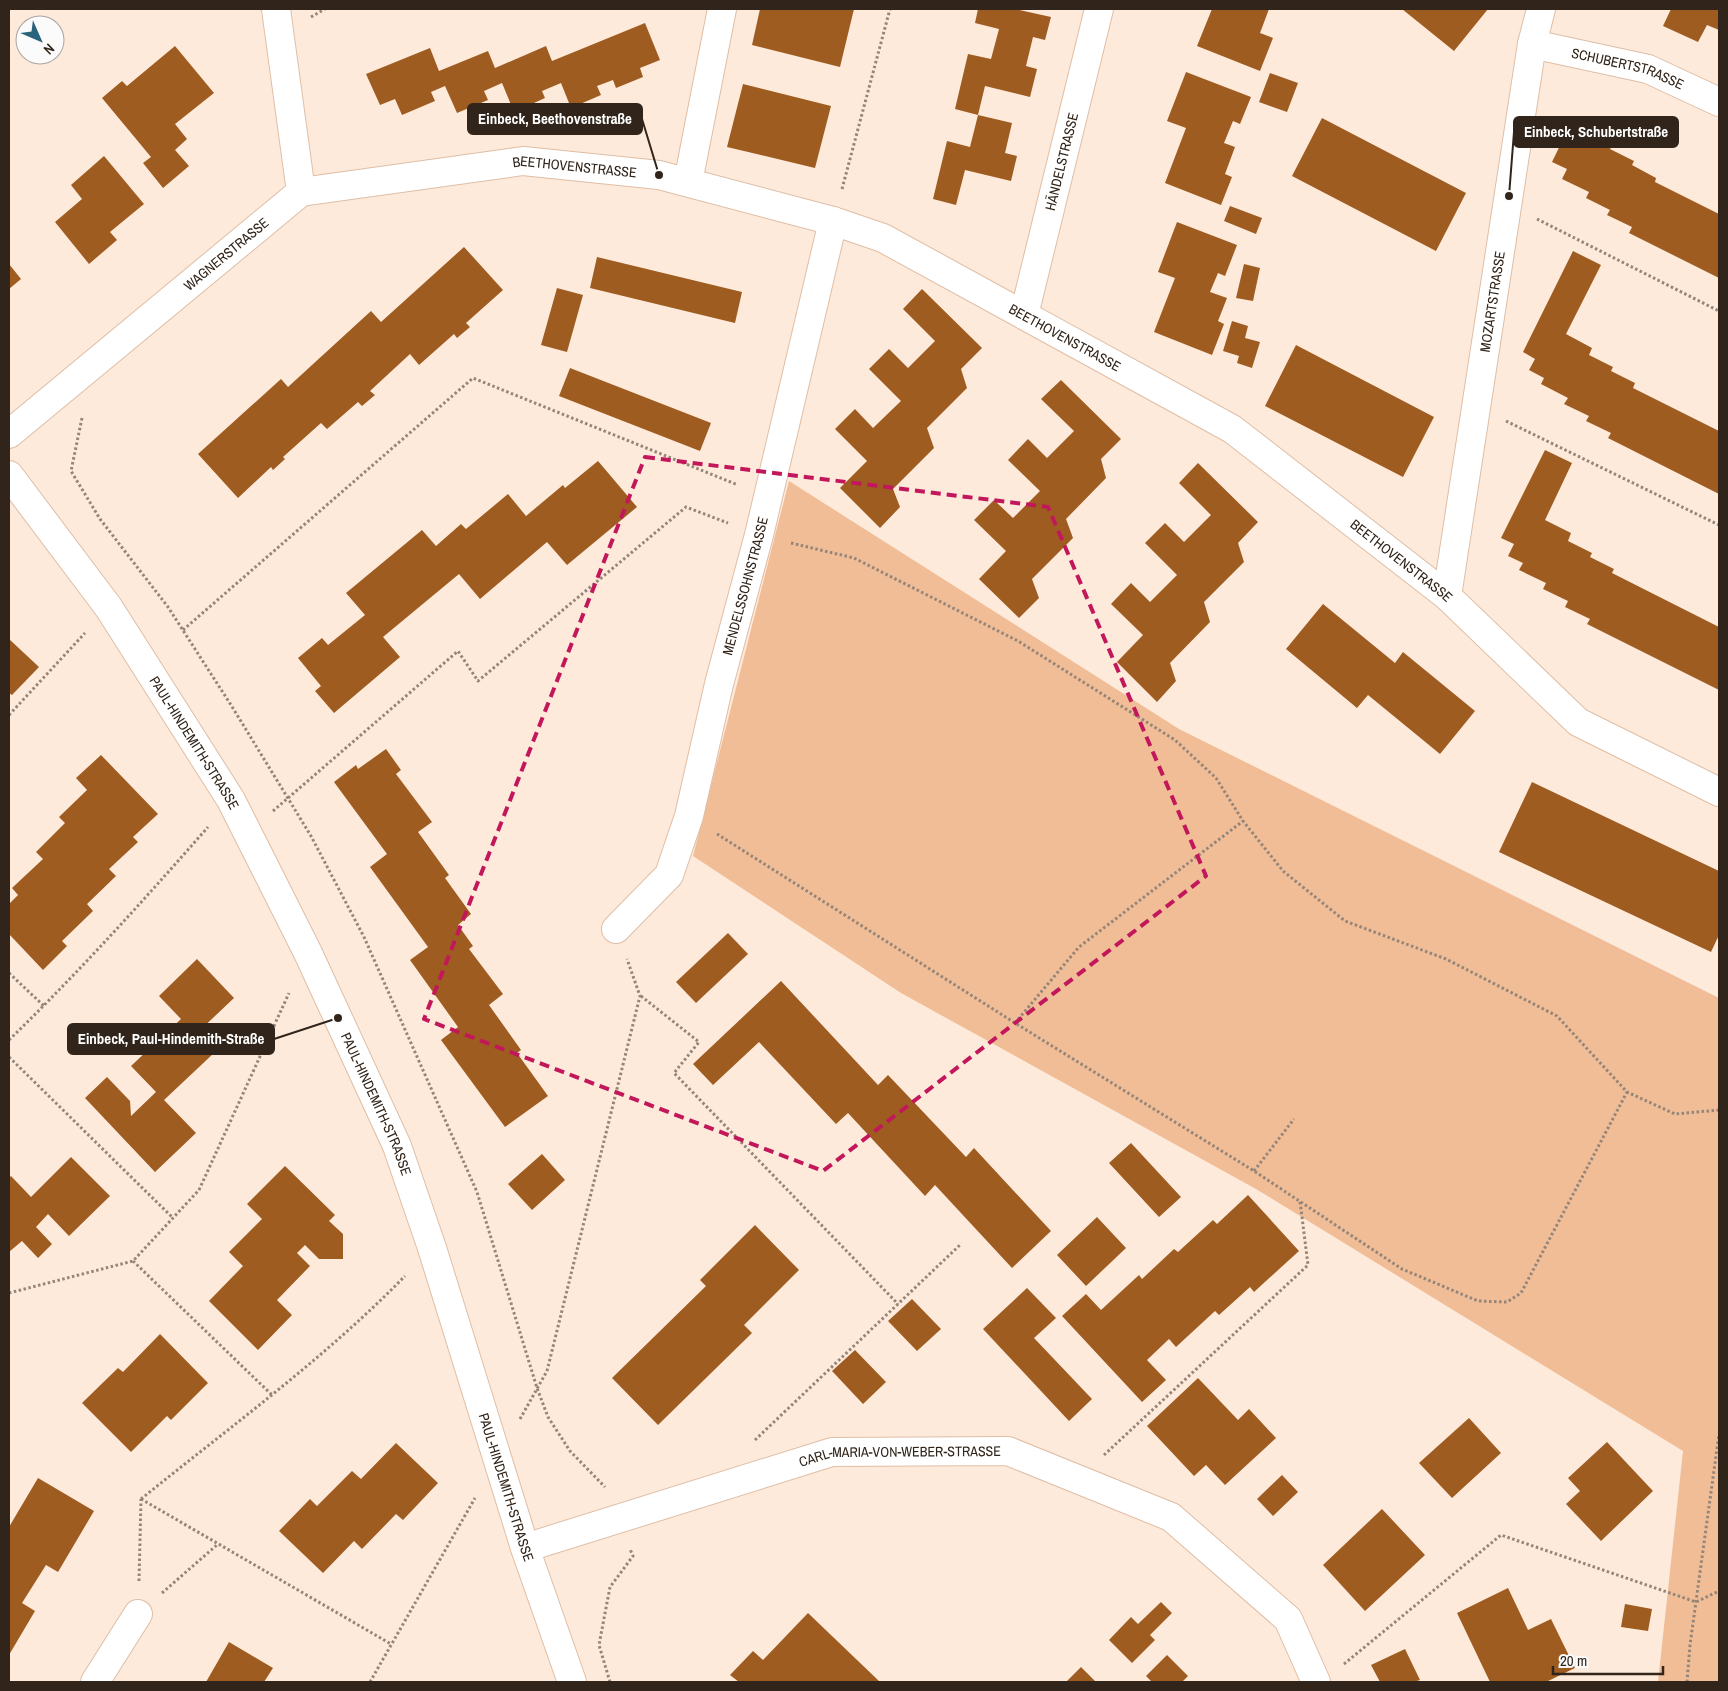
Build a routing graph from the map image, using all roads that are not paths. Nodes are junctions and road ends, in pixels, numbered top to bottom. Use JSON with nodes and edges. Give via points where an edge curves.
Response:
{"nodes":[{"id":1,"x":276,"y":9,"type":"edge"},
{"id":2,"x":722,"y":9,"type":"edge"},
{"id":3,"x":1099,"y":9,"type":"edge"},
{"id":4,"x":1541,"y":9,"type":"edge"},
{"id":5,"x":1532,"y":44,"type":"junction"},
{"id":6,"x":1719,"y":102,"type":"edge"},
{"id":7,"x":688,"y":182,"type":"junction"},
{"id":8,"x":301,"y":192,"type":"junction"},
{"id":9,"x":834,"y":221,"type":"junction"},
{"id":10,"x":1024,"y":315,"type":"junction"},
{"id":11,"x":9,"y":434,"type":"edge"},
{"id":12,"x":9,"y":475,"type":"edge"},
{"id":13,"x":1447,"y":596,"type":"junction"},
{"id":14,"x":1719,"y":792,"type":"edge"},
{"id":15,"x":616,"y":929,"type":"road end"},
{"id":16,"x":525,"y":1548,"type":"junction"},
{"id":17,"x":138,"y":1614,"type":"road end"},
{"id":18,"x":1327,"y":1676,"type":"edge"},
{"id":19,"x":95,"y":1682,"type":"edge"},
{"id":20,"x":572,"y":1682,"type":"edge"}],
"edges":[{"from":1,"to":8,"type":"street"},
{"from":2,"to":7,"type":"street"},
{"from":3,"to":10,"type":"street","name":"HÄNDELSTRASSE"},
{"from":4,"to":5,"type":"street","name":"MOZARTSTRASSE"},
{"from":5,"to":6,"type":"street","name":"SCHUBERTSTRASSE","via":[[1648,69]]},
{"from":5,"to":13,"type":"street","name":"MOZARTSTRASSE"},
{"from":7,"to":8,"type":"street","name":"BEETHOVENSTRASSE","via":[[659,175],[523,161]]},
{"from":7,"to":9,"type":"street","name":"BEETHOVENSTRASSE"},
{"from":8,"to":11,"type":"street","name":"WAGNERSTRASSE"},
{"from":9,"to":10,"type":"street","name":"BEETHOVENSTRASSE","via":[[883,238]]},
{"from":9,"to":15,"type":"street","name":"MENDELSSOHNSTRASSE","via":[[689,816],[669,875]]},
{"from":10,"to":13,"type":"street","name":"BEETHOVENSTRASSE","via":[[1232,429]]},
{"from":12,"to":16,"type":"street","name":"PAUL-HINDEMITH-STRASSE","via":[[109,608],[231,800],[308,953],[397,1146]]},
{"from":13,"to":14,"type":"street","name":"BEETHOVENSTRASSE","via":[[1578,722]]},
{"from":16,"to":18,"type":"street","name":"CARL-MARIA-VON-WEBER-STRASSE","via":[[832,1452],[1008,1451],[1171,1517],[1288,1619]]},
{"from":16,"to":20,"type":"street","name":"PAUL-HINDEMITH-STRASSE"},
{"from":17,"to":19,"type":"street"}]}
